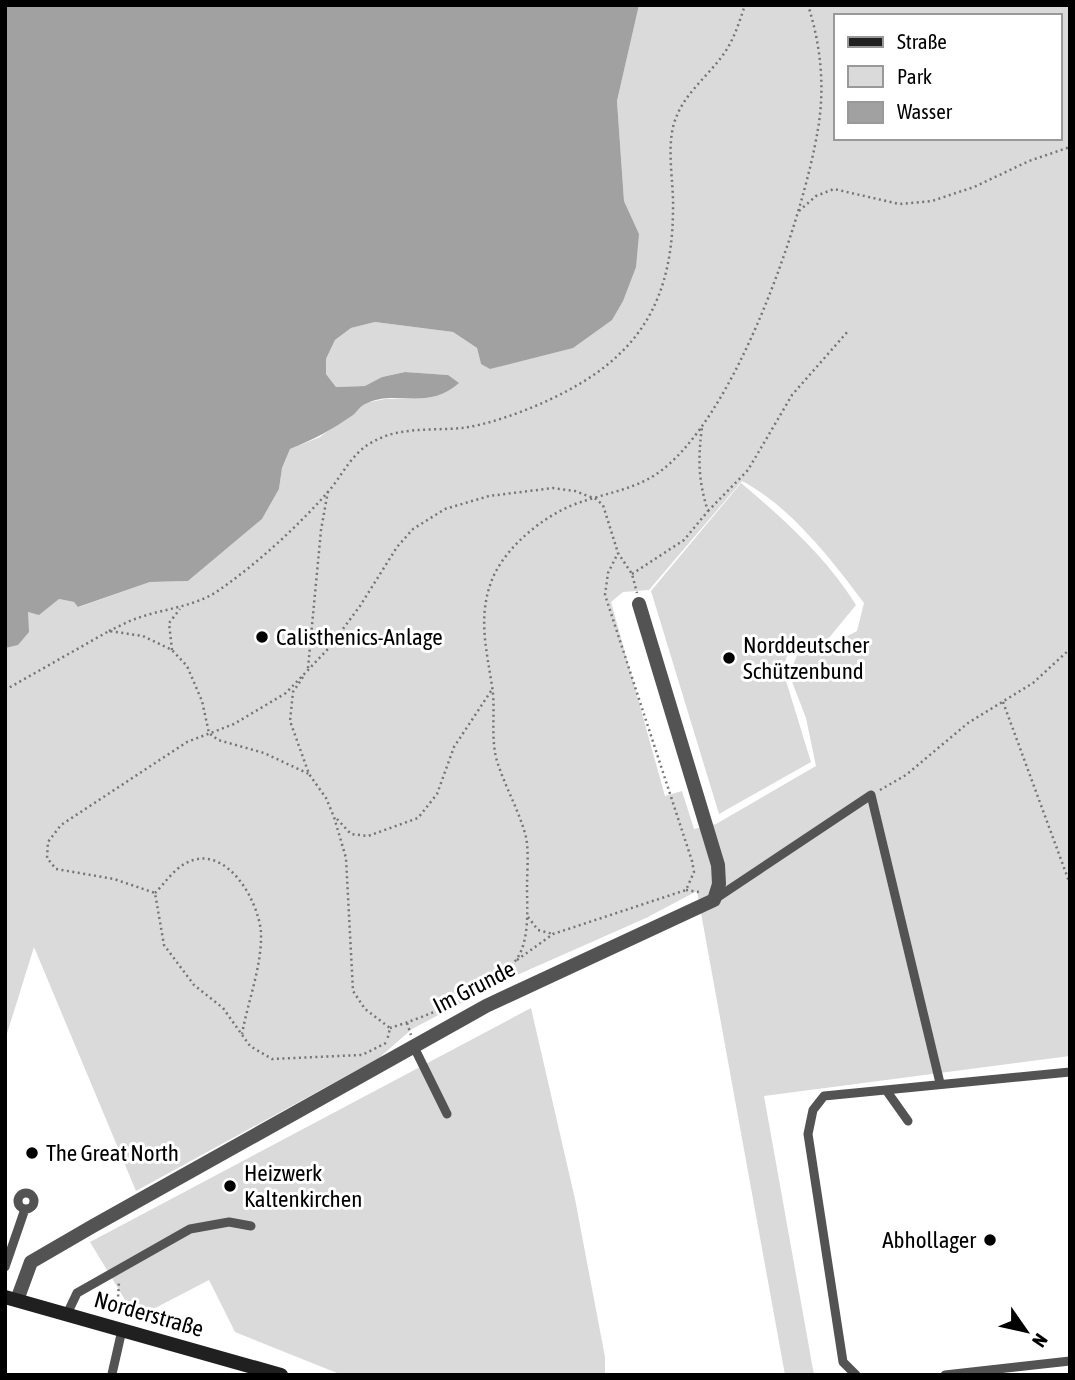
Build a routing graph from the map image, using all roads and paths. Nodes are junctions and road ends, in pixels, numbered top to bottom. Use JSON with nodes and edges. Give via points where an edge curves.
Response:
{"nodes":[{"id":1,"x":745,"y":5,"type":"edge"},
{"id":2,"x":808,"y":5,"type":"edge"},
{"id":3,"x":1070,"y":147,"type":"edge"},
{"id":4,"x":799,"y":211,"type":"junction"},
{"id":5,"x":849,"y":330,"type":"dead end"},
{"id":6,"x":702,"y":426,"type":"junction"},
{"id":7,"x":328,"y":491,"type":"junction"},
{"id":8,"x":596,"y":499,"type":"junction"},
{"id":9,"x":708,"y":511,"type":"junction"},
{"id":10,"x":618,"y":553,"type":"junction"},
{"id":11,"x":632,"y":574,"type":"junction"},
{"id":12,"x":639,"y":604,"type":"joint"},
{"id":13,"x":182,"y":607,"type":"junction"},
{"id":14,"x":109,"y":631,"type":"junction"},
{"id":15,"x":1070,"y":649,"type":"edge"},
{"id":16,"x":172,"y":650,"type":"junction"},
{"id":17,"x":307,"y":671,"type":"junction"},
{"id":18,"x":492,"y":688,"type":"junction"},
{"id":19,"x":5,"y":690,"type":"edge"},
{"id":20,"x":1003,"y":702,"type":"junction"},
{"id":21,"x":208,"y":733,"type":"junction"},
{"id":22,"x":309,"y":775,"type":"junction"},
{"id":23,"x":871,"y":796,"type":"junction"},
{"id":24,"x":334,"y":817,"type":"junction"},
{"id":25,"x":1070,"y":884,"type":"edge"},
{"id":26,"x":155,"y":893,"type":"junction"},
{"id":27,"x":713,"y":900,"type":"junction"},
{"id":28,"x":527,"y":916,"type":"junction"},
{"id":29,"x":553,"y":934,"type":"junction"},
{"id":30,"x":517,"y":960,"type":"junction"},
{"id":31,"x":390,"y":1028,"type":"junction"},
{"id":32,"x":242,"y":1034,"type":"junction"},
{"id":33,"x":386,"y":1043,"type":"junction"},
{"id":34,"x":414,"y":1045,"type":"junction"},
{"id":35,"x":399,"y":1053,"type":"junction"},
{"id":36,"x":1070,"y":1072,"type":"edge"},
{"id":37,"x":940,"y":1083,"type":"junction"},
{"id":38,"x":886,"y":1090,"type":"junction"},
{"id":39,"x":447,"y":1114,"type":"dead end"},
{"id":40,"x":908,"y":1121,"type":"dead end"},
{"id":41,"x":25,"y":1209,"type":"dead end"},
{"id":42,"x":251,"y":1226,"type":"dead end"},
{"id":43,"x":124,"y":1266,"type":"junction"},
{"id":44,"x":5,"y":1267,"type":"edge"},
{"id":45,"x":11,"y":1298,"type":"edge"},
{"id":46,"x":67,"y":1314,"type":"junction"},
{"id":47,"x":122,"y":1330,"type":"junction"},
{"id":48,"x":1070,"y":1361,"type":"edge"},
{"id":49,"x":112,"y":1374,"type":"edge"},
{"id":50,"x":281,"y":1375,"type":"edge"},
{"id":51,"x":856,"y":1375,"type":"edge"},
{"id":52,"x":945,"y":1375,"type":"edge"}],
"edges":[{"from":1,"to":7,"type":"path","via":[[726,51],[687,96],[673,126],[673,237],[666,276],[652,313],[627,348],[583,383],[531,407],[481,424],[413,430],[368,444]]},
{"from":2,"to":4,"type":"path","via":[[821,75],[818,128]]},
{"from":3,"to":4,"type":"path","via":[[932,201],[899,204],[834,189],[816,196]]},
{"from":4,"to":6,"type":"path","via":[[734,375]]},
{"from":5,"to":9,"type":"path","via":[[792,395],[748,470]]},
{"from":6,"to":8,"type":"path","via":[[656,474]]},
{"from":6,"to":9,"type":"path","via":[[697,463]]},
{"from":7,"to":13,"type":"path","via":[[220,590]]},
{"from":7,"to":17,"type":"path"},
{"from":8,"to":10,"type":"path","via":[[603,505]]},
{"from":8,"to":17,"type":"path","via":[[553,488],[489,496],[445,509],[413,529],[397,547],[360,607]]},
{"from":8,"to":18,"type":"path","via":[[584,500],[543,522],[517,544],[494,575],[482,621]]},
{"from":9,"to":11,"type":"path","via":[[684,540]]},
{"from":10,"to":11,"type":"path"},
{"from":10,"to":29,"type":"path","via":[[605,594],[694,872],[686,890]]},
{"from":11,"to":12,"type":"path"},
{"from":12,"to":27,"type":"street","via":[[718,864],[719,884]]},
{"from":13,"to":14,"type":"path","via":[[139,617]]},
{"from":13,"to":16,"type":"path","via":[[169,623]]},
{"from":14,"to":16,"type":"path","via":[[144,636]]},
{"from":14,"to":19,"type":"path"},
{"from":15,"to":20,"type":"path"},
{"from":16,"to":21,"type":"path","via":[[187,666]]},
{"from":17,"to":21,"type":"path","via":[[267,707]]},
{"from":17,"to":22,"type":"path","via":[[293,692],[290,721]]},
{"from":18,"to":24,"type":"path","via":[[454,747],[437,794],[418,818],[368,836],[351,834]]},
{"from":18,"to":28,"type":"path","via":[[496,758],[527,841]]},
{"from":20,"to":23,"type":"path"},
{"from":20,"to":25,"type":"path"},
{"from":21,"to":22,"type":"path"},
{"from":21,"to":26,"type":"path","via":[[187,742],[61,825],[48,842],[47,858],[56,869],[114,879]]},
{"from":22,"to":24,"type":"path"},
{"from":23,"to":27,"type":"lane"},
{"from":23,"to":37,"type":"lane"},
{"from":24,"to":31,"type":"path","via":[[346,858],[353,990],[365,1009]]},
{"from":26,"to":32,"type":"path","via":[[164,945],[194,985],[223,1008]]},
{"from":26,"to":32,"type":"path","via":[[187,862],[206,860],[227,867],[243,883],[261,930]]},
{"from":27,"to":34,"type":"street","name":"Im Grunde","via":[[555,972]]},
{"from":28,"to":29,"type":"path","via":[[538,930]]},
{"from":28,"to":30,"type":"path"},
{"from":29,"to":30,"type":"path"},
{"from":30,"to":31,"type":"path","via":[[467,995]]},
{"from":31,"to":33,"type":"path"},
{"from":32,"to":33,"type":"path","via":[[250,1046],[272,1059],[362,1055]]},
{"from":33,"to":35,"type":"path"},
{"from":34,"to":35,"type":"street","name":"Im Grunde"},
{"from":34,"to":39,"type":"lane"},
{"from":35,"to":45,"type":"street","name":"Im Grunde","via":[[31,1262]]},
{"from":36,"to":37,"type":"lane"},
{"from":37,"to":38,"type":"lane"},
{"from":38,"to":40,"type":"lane"},
{"from":38,"to":51,"type":"lane","via":[[824,1096],[813,1110],[808,1134],[843,1363]]},
{"from":41,"to":44,"type":"lane"},
{"from":42,"to":43,"type":"lane","via":[[229,1222],[190,1229]]},
{"from":43,"to":46,"type":"lane","via":[[76,1293]]},
{"from":43,"to":47,"type":"path","via":[[118,1281],[117,1313],[126,1315]]},
{"from":45,"to":46,"type":"main road","name":"Norderstraße"},
{"from":46,"to":47,"type":"main road","name":"Norderstraße"},
{"from":47,"to":49,"type":"lane"},
{"from":47,"to":50,"type":"main road","name":"Norderstraße"},
{"from":48,"to":52,"type":"lane"}]}
